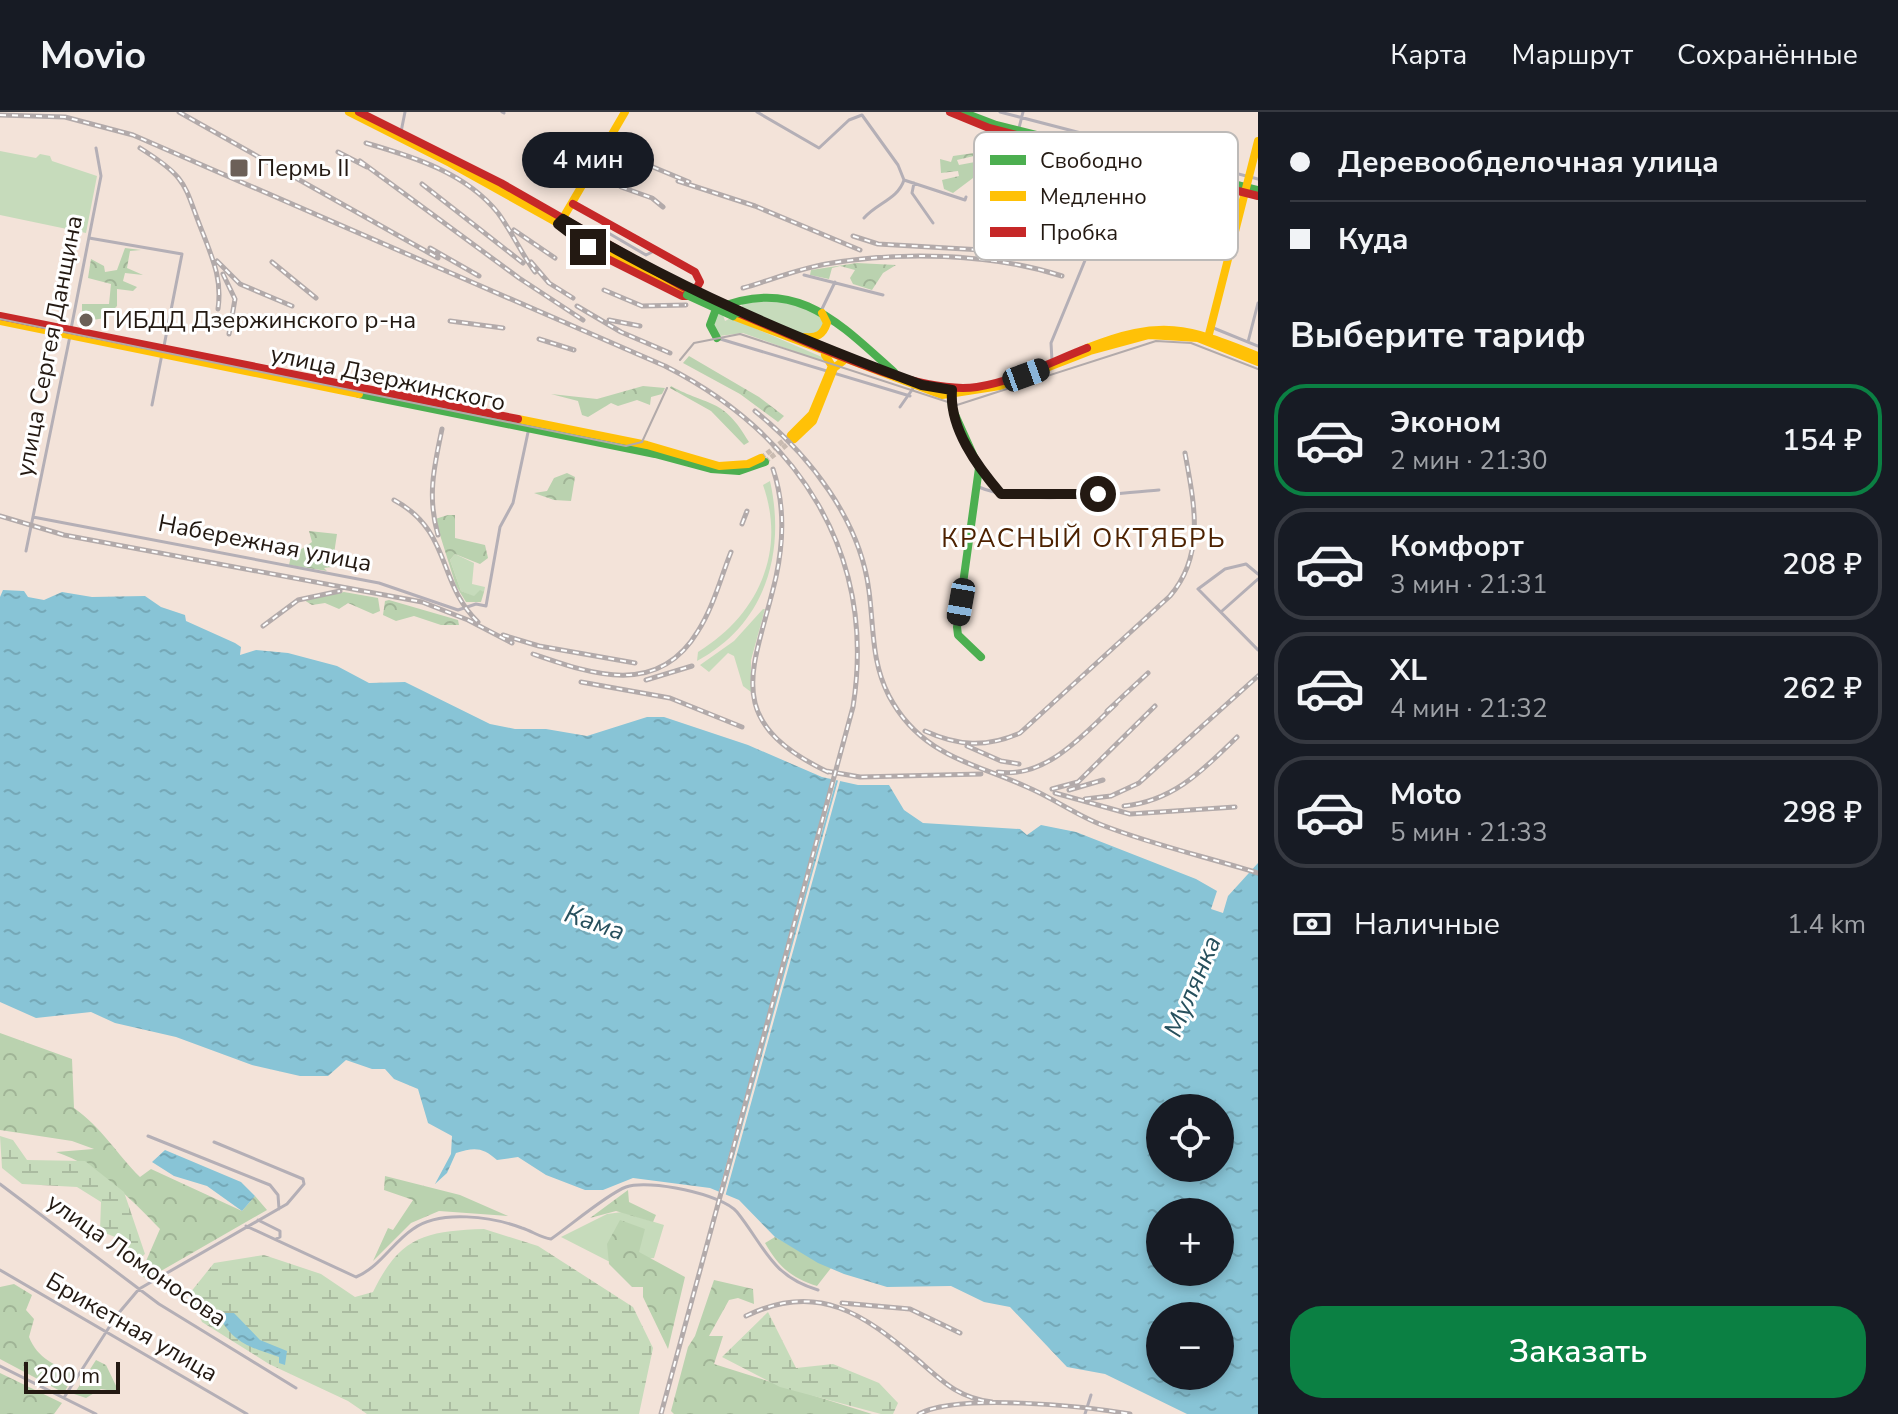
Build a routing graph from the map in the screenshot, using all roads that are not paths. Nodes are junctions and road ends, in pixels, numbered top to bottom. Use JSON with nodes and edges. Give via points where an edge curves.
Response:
{"nodes":[{"id":1,"x":349,"y":112,"type":"edge"},
{"id":2,"x":359,"y":112,"type":"edge"},
{"id":3,"x":405,"y":112,"type":"edge"},
{"id":4,"x":625,"y":112,"type":"edge"},
{"id":5,"x":757,"y":112,"type":"edge"},
{"id":6,"x":950,"y":112,"type":"edge"},
{"id":7,"x":962,"y":112,"type":"edge"},
{"id":8,"x":1000,"y":112,"type":"edge"},
{"id":9,"x":1023,"y":112,"type":"edge"},
{"id":10,"x":1021,"y":118,"type":"junction"},
{"id":11,"x":401,"y":132,"type":"junction"},
{"id":12,"x":1014,"y":132,"type":"edge"},
{"id":13,"x":1014,"y":132,"type":"edge"},
{"id":14,"x":1017,"y":132,"type":"edge"},
{"id":15,"x":1075,"y":132,"type":"edge"},
{"id":16,"x":1258,"y":141,"type":"edge"},
{"id":17,"x":96,"y":148,"type":"dead end"},
{"id":18,"x":1253,"y":178,"type":"edge"},
{"id":19,"x":904,"y":180,"type":"junction"},
{"id":20,"x":914,"y":183,"type":"junction"},
{"id":21,"x":1238,"y":188,"type":"edge"},
{"id":22,"x":1245,"y":190,"type":"junction"},
{"id":23,"x":1258,"y":193,"type":"edge"},
{"id":24,"x":966,"y":197,"type":"dead end"},
{"id":25,"x":573,"y":204,"type":"junction"},
{"id":26,"x":864,"y":218,"type":"dead end"},
{"id":27,"x":1238,"y":218,"type":"edge"},
{"id":28,"x":561,"y":221,"type":"junction"},
{"id":29,"x":933,"y":223,"type":"dead end"},
{"id":30,"x":568,"y":230,"type":"junction"},
{"id":31,"x":89,"y":238,"type":"junction"},
{"id":32,"x":1085,"y":260,"type":"edge"},
{"id":33,"x":1228,"y":260,"type":"edge"},
{"id":34,"x":804,"y":275,"type":"dead end"},
{"id":35,"x":835,"y":282,"type":"junction"},
{"id":36,"x":689,"y":293,"type":"junction"},
{"id":37,"x":883,"y":295,"type":"dead end"},
{"id":38,"x":1258,"y":303,"type":"edge"},
{"id":39,"x":818,"y":310,"type":"junction"},
{"id":40,"x":739,"y":315,"type":"junction"},
{"id":41,"x":0,"y":318,"type":"edge"},
{"id":42,"x":1256,"y":319,"type":"edge"},
{"id":43,"x":70,"y":332,"type":"junction"},
{"id":44,"x":1209,"y":335,"type":"junction"},
{"id":45,"x":717,"y":338,"type":"joint"},
{"id":46,"x":1248,"y":342,"type":"junction"},
{"id":47,"x":1258,"y":346,"type":"edge"},
{"id":48,"x":163,"y":350,"type":"junction"},
{"id":49,"x":821,"y":352,"type":"junction"},
{"id":50,"x":1258,"y":359,"type":"edge"},
{"id":51,"x":1052,"y":361,"type":"junction"},
{"id":52,"x":848,"y":362,"type":"junction"},
{"id":53,"x":830,"y":374,"type":"junction"},
{"id":54,"x":899,"y":377,"type":"junction"},
{"id":55,"x":912,"y":392,"type":"junction"},
{"id":56,"x":952,"y":393,"type":"junction"},
{"id":57,"x":152,"y":405,"type":"dead end"},
{"id":58,"x":900,"y":407,"type":"dead end"},
{"id":59,"x":529,"y":425,"type":"junction"},
{"id":60,"x":793,"y":437,"type":"tunnel mouth"},
{"id":61,"x":763,"y":460,"type":"tunnel mouth"},
{"id":62,"x":979,"y":468,"type":"junction"},
{"id":63,"x":976,"y":486,"type":"junction"},
{"id":64,"x":1159,"y":490,"type":"dead end"},
{"id":65,"x":1001,"y":494,"type":"junction"},
{"id":66,"x":33,"y":517,"type":"junction"},
{"id":67,"x":26,"y":551,"type":"dead end"},
{"id":68,"x":1258,"y":577,"type":"edge"},
{"id":69,"x":1222,"y":611,"type":"junction"},
{"id":70,"x":1258,"y":650,"type":"edge"},
{"id":71,"x":981,"y":657,"type":"dead end"},
{"id":72,"x":148,"y":1136,"type":"dead end"},
{"id":73,"x":214,"y":1142,"type":"dead end"},
{"id":74,"x":0,"y":1184,"type":"edge"},
{"id":75,"x":279,"y":1209,"type":"junction"},
{"id":76,"x":258,"y":1220,"type":"junction"},
{"id":77,"x":246,"y":1226,"type":"junction"},
{"id":78,"x":275,"y":1239,"type":"junction"},
{"id":79,"x":0,"y":1270,"type":"edge"},
{"id":80,"x":139,"y":1289,"type":"junction"},
{"id":81,"x":818,"y":1290,"type":"dead end"},
{"id":82,"x":105,"y":1333,"type":"junction"},
{"id":83,"x":0,"y":1366,"type":"edge"},
{"id":84,"x":296,"y":1388,"type":"dead end"},
{"id":85,"x":1091,"y":1395,"type":"dead end"},
{"id":86,"x":65,"y":1396,"type":"junction"},
{"id":87,"x":96,"y":1414,"type":"edge"},
{"id":88,"x":247,"y":1414,"type":"edge"},
{"id":89,"x":1085,"y":1414,"type":"edge"}],
"edges":[{"from":1,"to":28,"type":"main road"},
{"from":2,"to":11,"type":"main road"},
{"from":3,"to":11,"type":"street"},
{"from":4,"to":25,"type":"main road"},
{"from":5,"to":19,"type":"street","via":[[819,148],[844,123],[862,115]]},
{"from":6,"to":12,"type":"main road"},
{"from":7,"to":13,"type":"main road"},
{"from":8,"to":10,"type":"street"},
{"from":9,"to":10,"type":"street"},
{"from":10,"to":14,"type":"street"},
{"from":10,"to":15,"type":"street"},
{"from":11,"to":28,"type":"main road"},
{"from":16,"to":18,"type":"main road"},
{"from":17,"to":31,"type":"street","name":"улица Сергея Данщина","via":[[101,173]]},
{"from":18,"to":22,"type":"main road"},
{"from":19,"to":20,"type":"street"},
{"from":19,"to":26,"type":"street","via":[[899,192]]},
{"from":20,"to":24,"type":"street"},
{"from":20,"to":29,"type":"street","via":[[912,192]]},
{"from":21,"to":22,"type":"main road"},
{"from":22,"to":23,"type":"main road"},
{"from":22,"to":27,"type":"main road"},
{"from":25,"to":28,"type":"main road"},
{"from":25,"to":30,"type":"main road","via":[[695,272],[700,282],[696,294],[682,296],[653,283]]},
{"from":28,"to":30,"type":"main road"},
{"from":28,"to":36,"type":"main road"},
{"from":30,"to":36,"type":"main road"},
{"from":31,"to":43,"type":"street","name":"улица Сергея Данщина"},
{"from":31,"to":48,"type":"street","via":[[182,254]]},
{"from":32,"to":51,"type":"street","via":[[1051,343]]},
{"from":33,"to":44,"type":"main road"},
{"from":34,"to":35,"type":"street"},
{"from":35,"to":37,"type":"street"},
{"from":35,"to":39,"type":"street"},
{"from":36,"to":40,"type":"main road","bridge":true},
{"from":38,"to":42,"type":"street"},
{"from":39,"to":40,"type":"main road","via":[[827,323],[815,338]]},
{"from":39,"to":45,"type":"main road","via":[[772,295],[742,297],[713,313],[710,328]]},
{"from":39,"to":54,"type":"main road"},
{"from":40,"to":49,"type":"main road"},
{"from":40,"to":54,"type":"main road"},
{"from":41,"to":43,"type":"main road","name":"улица Дзержинского"},
{"from":42,"to":46,"type":"street"},
{"from":43,"to":48,"type":"main road","name":"улица Дзержинского"},
{"from":43,"to":66,"type":"street","name":"улица Сергея Данщина"},
{"from":44,"to":46,"type":"street"},
{"from":44,"to":50,"type":"main road"},
{"from":44,"to":51,"type":"main road","via":[[1178,328],[1149,330]]},
{"from":44,"to":56,"type":"main road","via":[[1149,336],[977,392]]},
{"from":45,"to":53,"type":"street"},
{"from":46,"to":47,"type":"street"},
{"from":48,"to":57,"type":"street"},
{"from":48,"to":59,"type":"main road","name":"улица Дзержинского"},
{"from":49,"to":52,"type":"main road"},
{"from":49,"to":53,"type":"main road","via":[[832,362]]},
{"from":51,"to":56,"type":"main road"},
{"from":52,"to":53,"type":"main road"},
{"from":52,"to":55,"type":"main road"},
{"from":53,"to":55,"type":"street"},
{"from":53,"to":60,"type":"main road","via":[[813,421]]},
{"from":54,"to":56,"type":"main road"},
{"from":55,"to":56,"type":"main road"},
{"from":55,"to":58,"type":"street"},
{"from":56,"to":62,"type":"main road","via":[[952,408]]},
{"from":59,"to":61,"type":"main road","name":"улица Дзержинского","via":[[727,471],[749,470]]},
{"from":59,"to":66,"type":"street","name":"Набережная улица","via":[[513,503],[500,527],[486,606],[458,610],[379,583]]},
{"from":62,"to":63,"type":"main road"},
{"from":62,"to":65,"type":"street"},
{"from":63,"to":65,"type":"street"},
{"from":63,"to":71,"type":"main road","via":[[957,627],[958,635]]},
{"from":64,"to":65,"type":"street"},
{"from":66,"to":67,"type":"street","name":"улица Сергея Данщина"},
{"from":68,"to":69,"type":"street"},
{"from":68,"to":69,"type":"street","via":[[1246,564],[1225,569],[1198,589]]},
{"from":69,"to":70,"type":"street"},
{"from":72,"to":75,"type":"street","via":[[270,1185]]},
{"from":73,"to":75,"type":"street","via":[[304,1180],[293,1199]]},
{"from":74,"to":80,"type":"street","name":"улица Ломоносова"},
{"from":75,"to":76,"type":"street"},
{"from":76,"to":77,"type":"street"},
{"from":76,"to":78,"type":"street","via":[[280,1231]]},
{"from":77,"to":78,"type":"street"},
{"from":77,"to":80,"type":"street"},
{"from":78,"to":81,"type":"street","via":[[356,1277],[424,1223],[479,1219],[551,1239],[622,1189],[649,1186],[728,1203],[778,1269],[794,1282]]},
{"from":79,"to":82,"type":"street","name":"Брикетная улица"},
{"from":80,"to":82,"type":"street"},
{"from":80,"to":84,"type":"street","name":"улица Ломоносова"},
{"from":82,"to":86,"type":"street"},
{"from":82,"to":88,"type":"street","name":"Брикетная улица"},
{"from":83,"to":86,"type":"street"},
{"from":85,"to":89,"type":"street"},
{"from":86,"to":87,"type":"street"}]}
